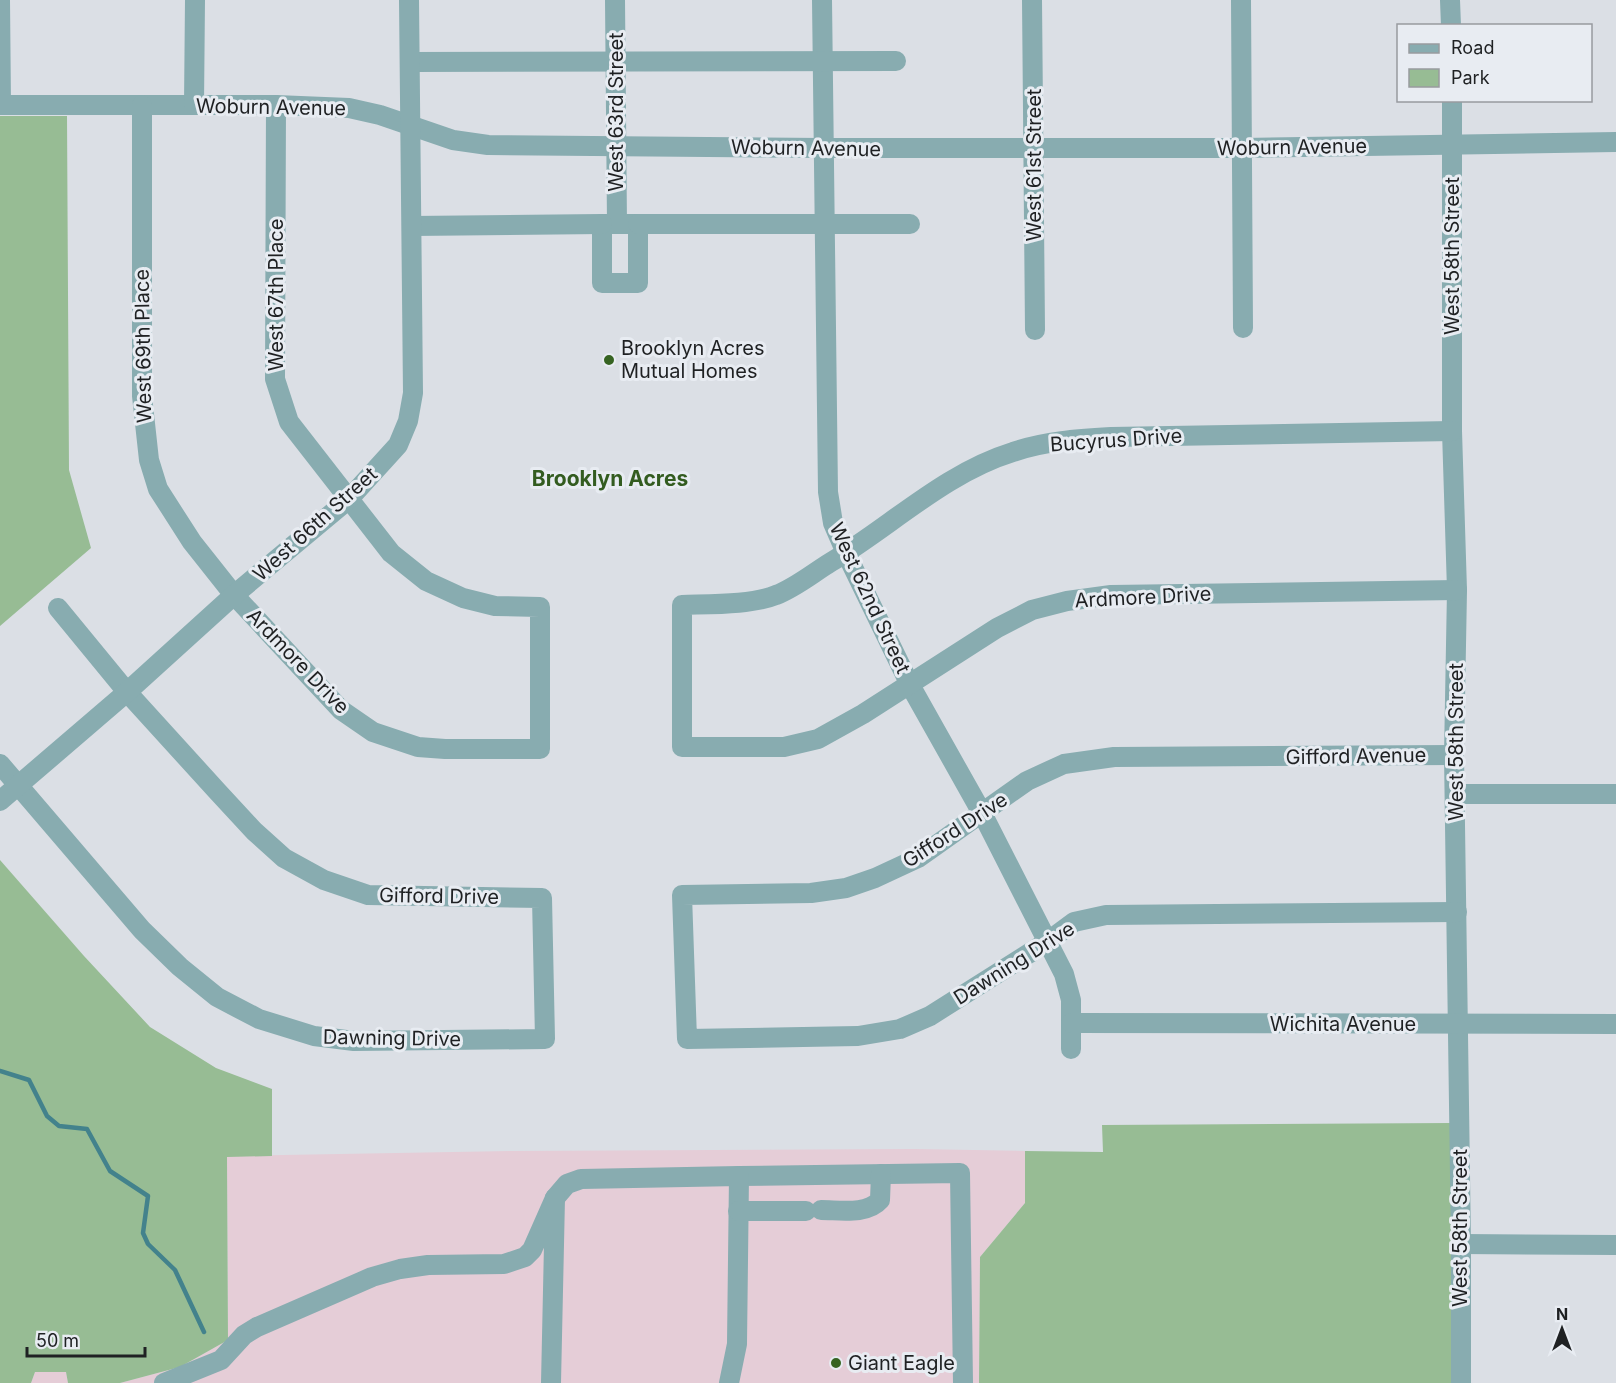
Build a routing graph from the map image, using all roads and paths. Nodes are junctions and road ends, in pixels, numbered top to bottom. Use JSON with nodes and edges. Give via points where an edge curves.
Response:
{"nodes":[{"id":1,"x":0,"y":0,"type":"edge"},
{"id":2,"x":195,"y":0,"type":"edge"},
{"id":3,"x":409,"y":0,"type":"edge"},
{"id":4,"x":615,"y":0,"type":"edge"},
{"id":5,"x":822,"y":0,"type":"edge"},
{"id":6,"x":1032,"y":0,"type":"edge"},
{"id":7,"x":1241,"y":0,"type":"edge"},
{"id":8,"x":1450,"y":0,"type":"edge"},
{"id":9,"x":1451,"y":24,"type":"edge"},
{"id":10,"x":822,"y":60,"type":"junction"},
{"id":11,"x":616,"y":61,"type":"junction"},
{"id":12,"x":896,"y":61,"type":"dead end"},
{"id":13,"x":410,"y":62,"type":"junction"},
{"id":14,"x":1452,"y":102,"type":"edge"},
{"id":15,"x":1,"y":105,"type":"edge"},
{"id":16,"x":142,"y":105,"type":"junction"},
{"id":17,"x":194,"y":105,"type":"junction"},
{"id":18,"x":276,"y":105,"type":"junction"},
{"id":19,"x":411,"y":125,"type":"junction"},
{"id":20,"x":1616,"y":142,"type":"edge"},
{"id":21,"x":1452,"y":144,"type":"junction"},
{"id":22,"x":616,"y":146,"type":"junction"},
{"id":23,"x":822,"y":148,"type":"junction"},
{"id":24,"x":1034,"y":148,"type":"junction"},
{"id":25,"x":1243,"y":148,"type":"junction"},
{"id":26,"x":610,"y":224,"type":"junction"},
{"id":27,"x":638,"y":224,"type":"junction"},
{"id":28,"x":824,"y":224,"type":"junction"},
{"id":29,"x":910,"y":224,"type":"dead end"},
{"id":30,"x":412,"y":226,"type":"junction"},
{"id":31,"x":1243,"y":327,"type":"dead end"},
{"id":32,"x":1035,"y":330,"type":"dead end"},
{"id":33,"x":1452,"y":431,"type":"junction"},
{"id":34,"x":349,"y":499,"type":"junction"},
{"id":35,"x":846,"y":554,"type":"junction"},
{"id":36,"x":1457,"y":590,"type":"junction"},
{"id":37,"x":234,"y":596,"type":"junction"},
{"id":38,"x":58,"y":608,"type":"dead end"},
{"id":39,"x":682,"y":680,"type":"joint"},
{"id":40,"x":910,"y":685,"type":"junction"},
{"id":41,"x":127,"y":692,"type":"junction"},
{"id":42,"x":1454,"y":755,"type":"junction"},
{"id":43,"x":1258,"y":757,"type":"joint"},
{"id":44,"x":0,"y":764,"type":"edge"},
{"id":45,"x":18,"y":786,"type":"junction"},
{"id":46,"x":1455,"y":794,"type":"junction"},
{"id":47,"x":1616,"y":794,"type":"edge"},
{"id":48,"x":0,"y":801,"type":"edge"},
{"id":49,"x":982,"y":813,"type":"junction"},
{"id":50,"x":1457,"y":912,"type":"junction"},
{"id":51,"x":1047,"y":942,"type":"junction"},
{"id":52,"x":684,"y":966,"type":"joint"},
{"id":53,"x":542,"y":969,"type":"joint"},
{"id":54,"x":1071,"y":1023,"type":"junction"},
{"id":55,"x":1458,"y":1023,"type":"junction"},
{"id":56,"x":1616,"y":1024,"type":"edge"},
{"id":57,"x":1071,"y":1049,"type":"dead end"},
{"id":58,"x":881,"y":1174,"type":"junction"},
{"id":59,"x":739,"y":1176,"type":"junction"},
{"id":60,"x":555,"y":1198,"type":"junction"},
{"id":61,"x":738,"y":1211,"type":"junction"},
{"id":62,"x":1461,"y":1244,"type":"junction"},
{"id":63,"x":1616,"y":1245,"type":"edge"},
{"id":64,"x":164,"y":1383,"type":"edge"},
{"id":65,"x":551,"y":1383,"type":"edge"},
{"id":66,"x":729,"y":1383,"type":"edge"},
{"id":67,"x":963,"y":1383,"type":"edge"},
{"id":68,"x":1461,"y":1383,"type":"edge"}],
"edges":[{"from":1,"to":15,"type":"street"},
{"from":2,"to":17,"type":"street"},
{"from":3,"to":13,"type":"street","name":"West 66th Street"},
{"from":4,"to":11,"type":"street","name":"West 63rd Street"},
{"from":5,"to":10,"type":"street","name":"West 62nd Street"},
{"from":6,"to":24,"type":"street","name":"West 61st Street"},
{"from":7,"to":25,"type":"street"},
{"from":8,"to":9,"type":"street"},
{"from":10,"to":11,"type":"street"},
{"from":10,"to":12,"type":"street"},
{"from":10,"to":23,"type":"street","name":"West 62nd Street"},
{"from":11,"to":13,"type":"street"},
{"from":11,"to":22,"type":"street","name":"West 63rd Street"},
{"from":13,"to":19,"type":"street","name":"West 66th Street"},
{"from":14,"to":21,"type":"street","name":"West 58th Street"},
{"from":15,"to":16,"type":"street","name":"Woburn Avenue"},
{"from":16,"to":17,"type":"street","name":"Woburn Avenue"},
{"from":16,"to":37,"type":"street","name":"West 69th Place","via":[[141,396],[149,460],[158,489]]},
{"from":17,"to":18,"type":"street","name":"Woburn Avenue"},
{"from":18,"to":19,"type":"street","name":"Woburn Avenue","via":[[349,108]]},
{"from":18,"to":34,"type":"street","name":"West 67th Place","via":[[276,379],[289,422]]},
{"from":19,"to":22,"type":"street","name":"Woburn Avenue","via":[[453,140],[488,145]]},
{"from":19,"to":30,"type":"street","name":"West 66th Street"},
{"from":20,"to":21,"type":"street","name":"Woburn Avenue"},
{"from":21,"to":25,"type":"street","name":"Woburn Avenue"},
{"from":21,"to":33,"type":"street","name":"West 58th Street"},
{"from":22,"to":23,"type":"street","name":"Woburn Avenue"},
{"from":22,"to":26,"type":"street","name":"West 63rd Street"},
{"from":23,"to":24,"type":"street","name":"Woburn Avenue"},
{"from":23,"to":28,"type":"street","name":"West 62nd Street"},
{"from":24,"to":25,"type":"street","name":"Woburn Avenue"},
{"from":24,"to":32,"type":"street","name":"West 61st Street"},
{"from":25,"to":31,"type":"street"},
{"from":26,"to":27,"type":"street"},
{"from":26,"to":27,"type":"street","name":"West 63rd Street","via":[[602,283],[638,283]]},
{"from":26,"to":30,"type":"street"},
{"from":27,"to":28,"type":"street"},
{"from":28,"to":29,"type":"street"},
{"from":28,"to":35,"type":"street","name":"West 62nd Street","via":[[828,492],[833,523]]},
{"from":30,"to":34,"type":"street","name":"West 66th Street","via":[[413,393],[408,421],[398,445]]},
{"from":33,"to":35,"type":"street","name":"Bucyrus Drive","via":[[1064,440],[1012,452],[972,469]]},
{"from":33,"to":36,"type":"street","name":"West 58th Street"},
{"from":34,"to":37,"type":"street","name":"West 66th Street"},
{"from":34,"to":37,"type":"street","name":"Ardmore Drive","via":[[391,554],[426,581],[463,598],[495,606],[540,607],[540,749],[418,747],[373,732],[341,710]]},
{"from":35,"to":39,"type":"street","name":"Bucyrus Drive","via":[[776,596],[736,603],[682,605]]},
{"from":35,"to":40,"type":"street","name":"West 62nd Street"},
{"from":36,"to":40,"type":"street","name":"Ardmore Drive","via":[[1067,600],[1032,610],[997,628]]},
{"from":36,"to":42,"type":"street","name":"West 58th Street"},
{"from":37,"to":41,"type":"street","name":"West 66th Street"},
{"from":38,"to":41,"type":"street"},
{"from":39,"to":40,"type":"street","name":"Ardmore Drive","via":[[682,747],[783,747],[818,739]]},
{"from":40,"to":49,"type":"street","name":"West 62nd Street"},
{"from":41,"to":45,"type":"street","name":"West 66th Street"},
{"from":41,"to":53,"type":"street","name":"Gifford Drive","via":[[254,831],[284,858],[324,880],[368,895],[542,898]]},
{"from":42,"to":43,"type":"street","name":"Gifford Avenue"},
{"from":42,"to":46,"type":"street","name":"West 58th Street"},
{"from":43,"to":49,"type":"street","name":"Gifford Drive","via":[[1114,757],[1073,762],[1027,781]]},
{"from":44,"to":45,"type":"street"},
{"from":45,"to":48,"type":"street","name":"West 66th Street"},
{"from":45,"to":53,"type":"street","name":"Dawning Drive","via":[[142,930],[180,967],[217,997],[259,1019],[314,1036],[354,1041],[545,1039]]},
{"from":46,"to":47,"type":"street"},
{"from":46,"to":50,"type":"street","name":"West 58th Street"},
{"from":49,"to":51,"type":"street","name":"West 62nd Street"},
{"from":49,"to":52,"type":"street","name":"Gifford Drive","via":[[918,858],[846,888],[682,895]]},
{"from":50,"to":51,"type":"street","name":"Dawning Drive","via":[[1106,915],[1074,922]]},
{"from":50,"to":55,"type":"street","name":"West 58th Street"},
{"from":51,"to":52,"type":"street","name":"Dawning Drive","via":[[930,1016],[900,1029],[858,1036],[687,1039]]},
{"from":51,"to":54,"type":"street","name":"West 62nd Street","via":[[1064,974],[1071,1000]]},
{"from":54,"to":55,"type":"street","name":"Wichita Avenue"},
{"from":54,"to":57,"type":"street","name":"West 62nd Street"},
{"from":55,"to":56,"type":"street","name":"Wichita Avenue"},
{"from":55,"to":62,"type":"street","name":"West 58th Street"},
{"from":58,"to":59,"type":"street"},
{"from":58,"to":61,"type":"street","via":[[880,1200],[873,1206],[856,1210]]},
{"from":58,"to":67,"type":"street","via":[[960,1173]]},
{"from":59,"to":60,"type":"street","via":[[581,1179],[567,1184]]},
{"from":59,"to":61,"type":"street"},
{"from":60,"to":64,"type":"street","via":[[532,1250],[525,1257],[504,1264],[413,1267],[372,1277],[257,1327],[221,1360]]},
{"from":60,"to":65,"type":"street"},
{"from":61,"to":66,"type":"street","via":[[737,1344]]},
{"from":62,"to":63,"type":"street"},
{"from":62,"to":68,"type":"street","name":"West 58th Street"}]}
